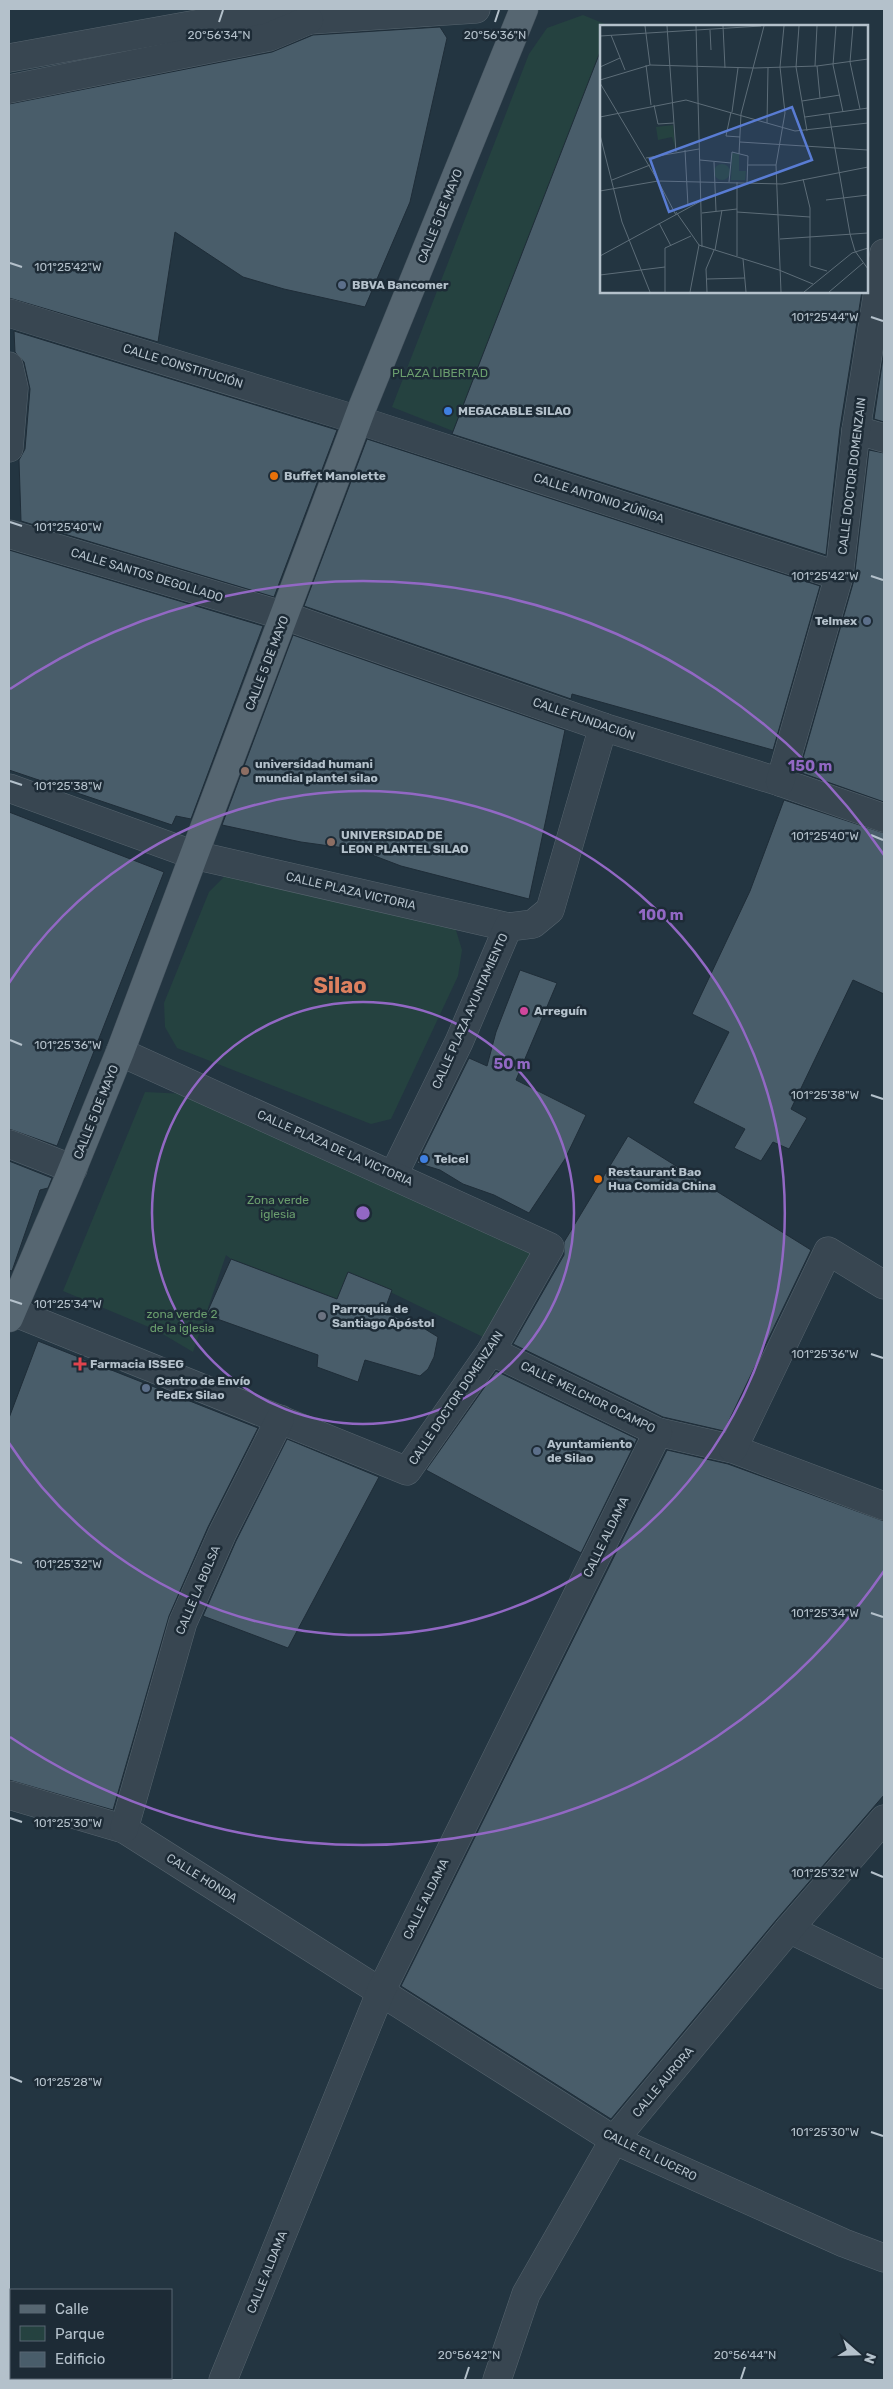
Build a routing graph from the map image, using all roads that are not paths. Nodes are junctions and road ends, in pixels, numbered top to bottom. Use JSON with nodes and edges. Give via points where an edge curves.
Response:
{"nodes":[{"id":1,"x":476,"y":9,"type":"edge"},
{"id":2,"x":524,"y":9,"type":"edge"},
{"id":3,"x":309,"y":20,"type":"junction"},
{"id":4,"x":9,"y":58,"type":"edge"},
{"id":5,"x":9,"y":89,"type":"edge"},
{"id":6,"x":884,"y":253,"type":"edge"},
{"id":7,"x":9,"y":313,"type":"edge"},
{"id":8,"x":9,"y":366,"type":"edge"},
{"id":9,"x":358,"y":420,"type":"junction"},
{"id":10,"x":856,"y":430,"type":"junction"},
{"id":11,"x":884,"y":438,"type":"edge"},
{"id":12,"x":9,"y":448,"type":"edge"},
{"id":13,"x":9,"y":534,"type":"edge"},
{"id":14,"x":839,"y":576,"type":"junction"},
{"id":15,"x":285,"y":616,"type":"junction"},
{"id":16,"x":603,"y":727,"type":"junction"},
{"id":17,"x":780,"y":782,"type":"junction"},
{"id":18,"x":9,"y":788,"type":"edge"},
{"id":19,"x":884,"y":818,"type":"edge"},
{"id":20,"x":194,"y":855,"type":"junction"},
{"id":21,"x":508,"y":927,"type":"junction"},
{"id":22,"x":120,"y":1052,"type":"junction"},
{"id":23,"x":9,"y":1144,"type":"edge"},
{"id":24,"x":73,"y":1169,"type":"junction"},
{"id":25,"x":394,"y":1174,"type":"junction"},
{"id":26,"x":550,"y":1247,"type":"joint"},
{"id":27,"x":884,"y":1285,"type":"edge"},
{"id":28,"x":10,"y":1315,"type":"edge"},
{"id":29,"x":491,"y":1351,"type":"junction"},
{"id":30,"x":280,"y":1419,"type":"junction"},
{"id":31,"x":658,"y":1432,"type":"junction"},
{"id":32,"x":733,"y":1449,"type":"junction"},
{"id":33,"x":884,"y":1506,"type":"edge"},
{"id":34,"x":9,"y":1795,"type":"edge"},
{"id":35,"x":884,"y":1819,"type":"edge"},
{"id":36,"x":124,"y":1829,"type":"junction"},
{"id":37,"x":789,"y":1929,"type":"junction"},
{"id":38,"x":884,"y":1975,"type":"edge"},
{"id":39,"x":381,"y":1990,"type":"junction"},
{"id":40,"x":614,"y":2140,"type":"junction"},
{"id":41,"x":884,"y":2258,"type":"edge"},
{"id":42,"x":224,"y":2380,"type":"edge"},
{"id":43,"x":497,"y":2380,"type":"edge"}],
"edges":[{"from":1,"to":3,"type":"street"},
{"from":2,"to":9,"type":"main road","name":"CALLE 5 DE MAYO"},
{"from":3,"to":4,"type":"street","via":[[269,11]]},
{"from":3,"to":5,"type":"street","via":[[269,37]]},
{"from":6,"to":10,"type":"street","name":"CALLE DOCTOR DOMENZAIN"},
{"from":7,"to":9,"type":"street","name":"CALLE CONSTITUCIÓN"},
{"from":8,"to":12,"type":"street","via":[[14,388]]},
{"from":9,"to":14,"type":"street","name":"CALLE ANTONIO ZÚÑIGA"},
{"from":9,"to":15,"type":"main road","name":"CALLE 5 DE MAYO"},
{"from":10,"to":11,"type":"street"},
{"from":10,"to":14,"type":"street","name":"CALLE DOCTOR DOMENZAIN"},
{"from":13,"to":15,"type":"street","name":"CALLE SANTOS DEGOLLADO"},
{"from":14,"to":17,"type":"street","name":"CALLE DOCTOR DOMENZAIN"},
{"from":15,"to":16,"type":"street","name":"CALLE FUNDACIÓN"},
{"from":15,"to":20,"type":"main road","name":"CALLE 5 DE MAYO"},
{"from":16,"to":17,"type":"street","name":"CALLE FUNDACIÓN"},
{"from":16,"to":21,"type":"street","name":"CALLE PLAZA AYUNTAMIENTO","via":[[550,910],[533,924]]},
{"from":17,"to":19,"type":"street","name":"CALLE FUNDACIÓN"},
{"from":18,"to":20,"type":"street","name":"CALLE PLAZA VICTORIA"},
{"from":20,"to":21,"type":"street","name":"CALLE PLAZA VICTORIA"},
{"from":20,"to":22,"type":"main road","name":"CALLE 5 DE MAYO"},
{"from":21,"to":25,"type":"street","name":"CALLE PLAZA AYUNTAMIENTO","via":[[459,1042]]},
{"from":22,"to":24,"type":"main road","name":"CALLE 5 DE MAYO"},
{"from":22,"to":25,"type":"street","name":"CALLE PLAZA DE LA VICTORIA"},
{"from":23,"to":24,"type":"street"},
{"from":24,"to":28,"type":"main road","name":"CALLE 5 DE MAYO"},
{"from":25,"to":26,"type":"street","name":"CALLE PLAZA DE LA VICTORIA"},
{"from":26,"to":29,"type":"street","name":"CALLE DOCTOR DOMENZAIN"},
{"from":27,"to":32,"type":"street","via":[[828,1251]]},
{"from":28,"to":30,"type":"street"},
{"from":29,"to":30,"type":"street","name":"CALLE DOCTOR DOMENZAIN","via":[[407,1471]]},
{"from":29,"to":31,"type":"street","name":"CALLE MELCHOR OCAMPO"},
{"from":30,"to":36,"type":"street","name":"CALLE LA BOLSA","via":[[222,1534],[183,1622]]},
{"from":31,"to":32,"type":"street","name":"CALLE MELCHOR OCAMPO"},
{"from":31,"to":39,"type":"street","name":"CALLE ALDAMA"},
{"from":32,"to":33,"type":"street","name":"CALLE MELCHOR OCAMPO"},
{"from":34,"to":36,"type":"street","name":"CALLE HONDA"},
{"from":35,"to":37,"type":"street","name":"CALLE AURORA"},
{"from":36,"to":39,"type":"street","name":"CALLE HONDA"},
{"from":37,"to":38,"type":"street"},
{"from":37,"to":40,"type":"street","name":"CALLE AURORA"},
{"from":39,"to":40,"type":"street","name":"CALLE EL LUCERO"},
{"from":39,"to":42,"type":"street","name":"CALLE ALDAMA"},
{"from":40,"to":41,"type":"street","name":"CALLE EL LUCERO"},
{"from":40,"to":43,"type":"street","name":"CALLE AURORA","via":[[526,2294]]}]}
